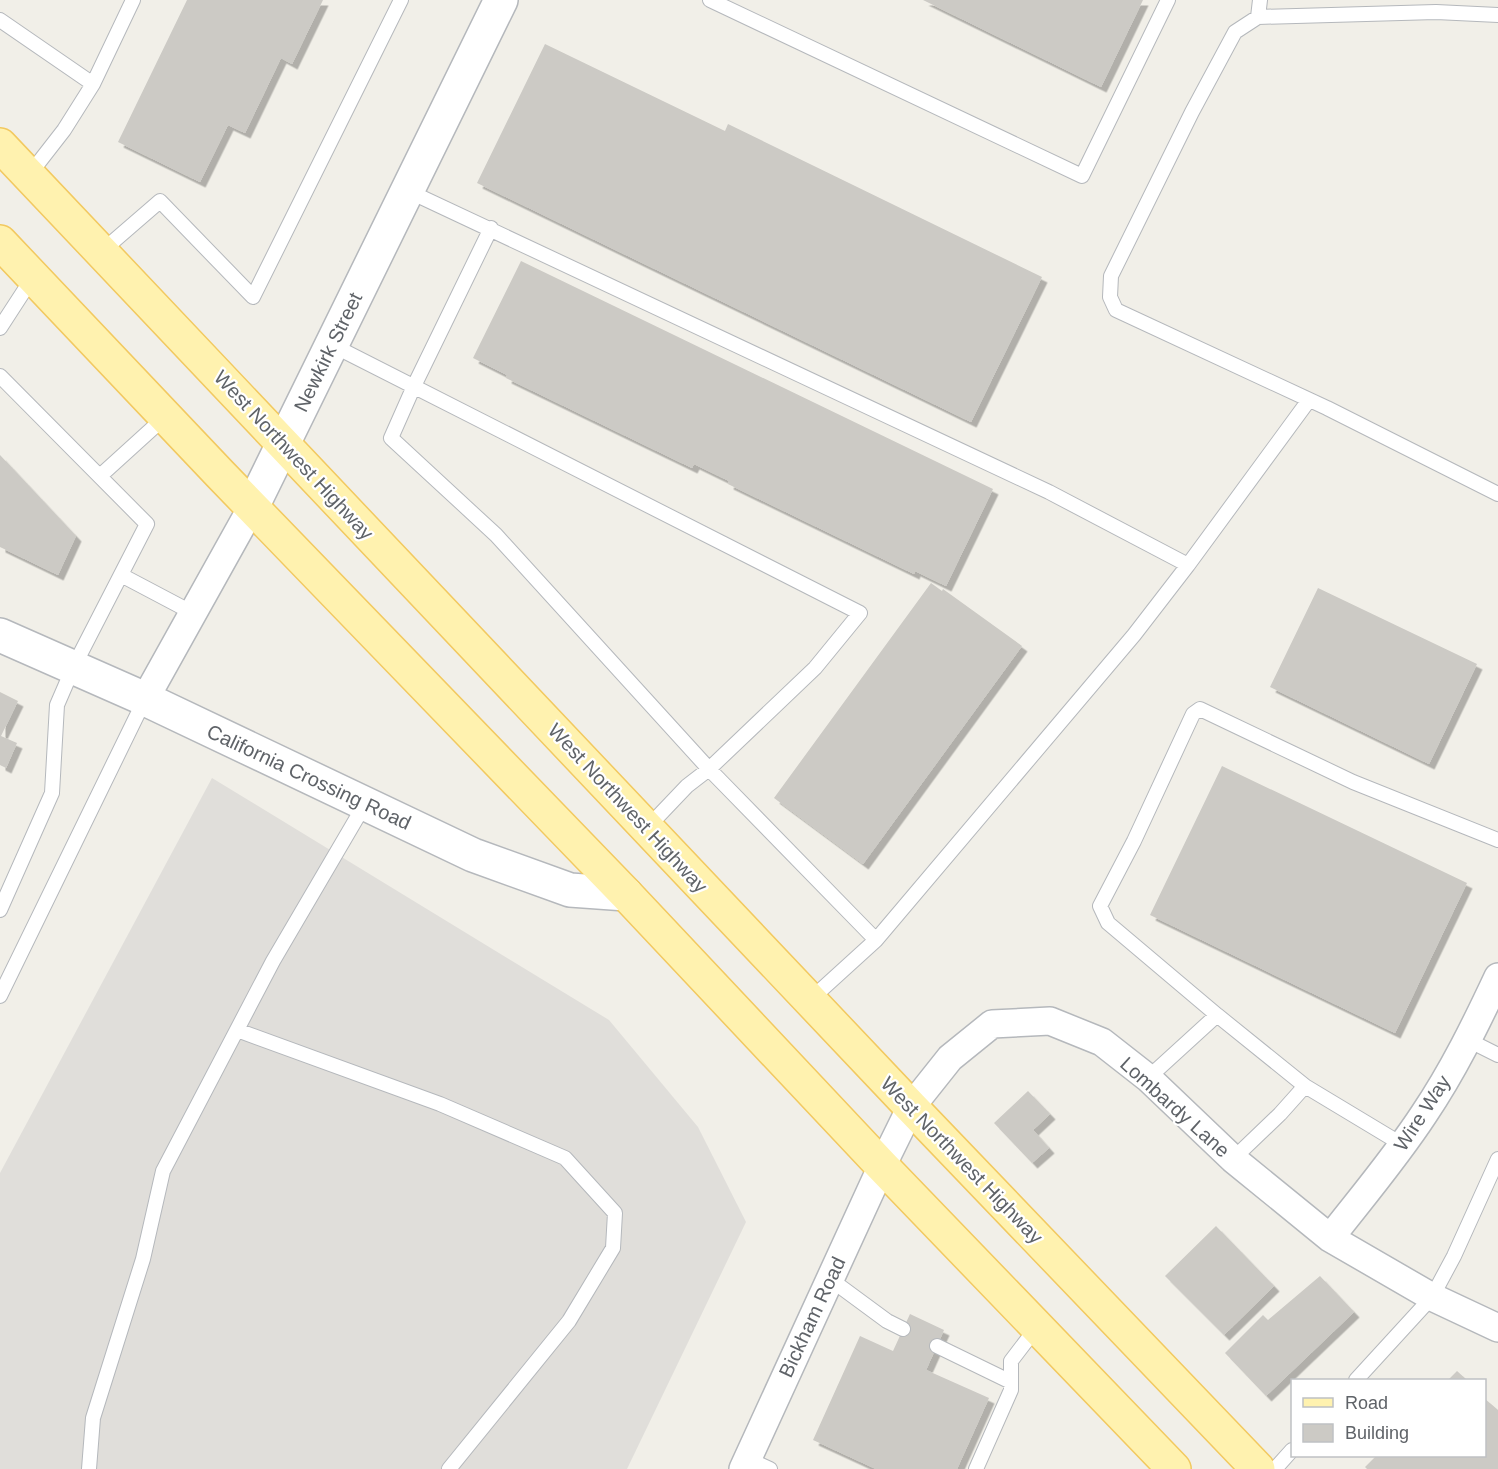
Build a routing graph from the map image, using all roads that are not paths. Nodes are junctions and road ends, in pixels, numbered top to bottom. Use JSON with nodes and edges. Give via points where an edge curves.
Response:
{"nodes":[{"id":1,"x":133,"y":0,"type":"edge"},
{"id":2,"x":401,"y":0,"type":"edge"},
{"id":3,"x":501,"y":0,"type":"edge"},
{"id":4,"x":710,"y":0,"type":"edge"},
{"id":5,"x":1168,"y":0,"type":"edge"},
{"id":6,"x":1260,"y":0,"type":"edge"},
{"id":7,"x":1498,"y":15,"type":"edge"},
{"id":8,"x":1258,"y":17,"type":"junction"},
{"id":9,"x":0,"y":20,"type":"edge"},
{"id":10,"x":93,"y":84,"type":"junction"},
{"id":11,"x":0,"y":145,"type":"edge"},
{"id":12,"x":29,"y":175,"type":"junction"},
{"id":13,"x":406,"y":190,"type":"junction"},
{"id":14,"x":491,"y":228,"type":"junction"},
{"id":15,"x":0,"y":242,"type":"edge"},
{"id":16,"x":101,"y":252,"type":"junction"},
{"id":17,"x":33,"y":277,"type":"junction"},
{"id":18,"x":0,"y":328,"type":"edge"},
{"id":19,"x":332,"y":345,"type":"junction"},
{"id":20,"x":0,"y":376,"type":"edge"},
{"id":21,"x":414,"y":386,"type":"junction"},
{"id":22,"x":1309,"y":400,"type":"junction"},
{"id":23,"x":166,"y":416,"type":"junction"},
{"id":24,"x":284,"y":444,"type":"junction"},
{"id":25,"x":100,"y":476,"type":"junction"},
{"id":26,"x":1498,"y":494,"type":"edge"},
{"id":27,"x":252,"y":507,"type":"junction"},
{"id":28,"x":1188,"y":565,"type":"junction"},
{"id":29,"x":121,"y":575,"type":"junction"},
{"id":30,"x":193,"y":613,"type":"junction"},
{"id":31,"x":0,"y":635,"type":"edge"},
{"id":32,"x":74,"y":668,"type":"junction"},
{"id":33,"x":145,"y":699,"type":"junction"},
{"id":34,"x":709,"y":769,"type":"junction"},
{"id":35,"x":365,"y":804,"type":"junction"},
{"id":36,"x":647,"y":828,"type":"junction"},
{"id":37,"x":1498,"y":840,"type":"edge"},
{"id":38,"x":626,"y":894,"type":"junction"},
{"id":39,"x":0,"y":910,"type":"edge"},
{"id":40,"x":876,"y":940,"type":"junction"},
{"id":41,"x":1498,"y":977,"type":"edge"},
{"id":42,"x":0,"y":996,"type":"edge"},
{"id":43,"x":810,"y":1000,"type":"junction"},
{"id":44,"x":1217,"y":1015,"type":"junction"},
{"id":45,"x":237,"y":1030,"type":"junction"},
{"id":46,"x":1468,"y":1040,"type":"junction"},
{"id":47,"x":1498,"y":1055,"type":"edge"},
{"id":48,"x":1148,"y":1078,"type":"junction"},
{"id":49,"x":1305,"y":1086,"type":"junction"},
{"id":50,"x":911,"y":1107,"type":"junction"},
{"id":51,"x":1403,"y":1145,"type":"junction"},
{"id":52,"x":1233,"y":1159,"type":"junction"},
{"id":53,"x":1498,"y":1159,"type":"edge"},
{"id":54,"x":882,"y":1166,"type":"junction"},
{"id":55,"x":1330,"y":1238,"type":"junction"},
{"id":56,"x":830,"y":1279,"type":"junction"},
{"id":57,"x":1432,"y":1297,"type":"junction"},
{"id":58,"x":1037,"y":1327,"type":"junction"},
{"id":59,"x":1498,"y":1328,"type":"edge"},
{"id":60,"x":903,"y":1329,"type":"dead end"},
{"id":61,"x":937,"y":1346,"type":"dead end"},
{"id":62,"x":1357,"y":1379,"type":"edge"},
{"id":63,"x":1011,"y":1382,"type":"junction"},
{"id":64,"x":1291,"y":1451,"type":"edge"},
{"id":65,"x":754,"y":1466,"type":"edge"},
{"id":66,"x":1256,"y":1467,"type":"edge"},
{"id":67,"x":89,"y":1469,"type":"edge"},
{"id":68,"x":449,"y":1469,"type":"edge"},
{"id":69,"x":976,"y":1469,"type":"edge"},
{"id":70,"x":1174,"y":1469,"type":"edge"}],
"edges":[{"from":1,"to":10,"type":"lane"},
{"from":2,"to":16,"type":"lane","via":[[253,297],[160,201]]},
{"from":3,"to":13,"type":"street","name":"Newkirk Street"},
{"from":4,"to":5,"type":"lane","via":[[1082,176]]},
{"from":6,"to":8,"type":"lane"},
{"from":7,"to":8,"type":"lane","via":[[1436,12]]},
{"from":8,"to":22,"type":"lane","via":[[1235,32],[1192,112],[1111,276],[1110,297],[1116,310]]},
{"from":9,"to":10,"type":"lane"},
{"from":10,"to":12,"type":"lane"},
{"from":11,"to":12,"type":"main road","name":"West Northwest Highway"},
{"from":12,"to":16,"type":"main road","name":"West Northwest Highway"},
{"from":13,"to":14,"type":"lane"},
{"from":13,"to":19,"type":"street","name":"Newkirk Street"},
{"from":14,"to":21,"type":"lane"},
{"from":14,"to":28,"type":"lane","via":[[1049,492]]},
{"from":15,"to":17,"type":"main road"},
{"from":16,"to":24,"type":"main road","name":"West Northwest Highway"},
{"from":17,"to":18,"type":"lane"},
{"from":17,"to":23,"type":"main road"},
{"from":19,"to":21,"type":"lane"},
{"from":19,"to":24,"type":"street","name":"Newkirk Street"},
{"from":20,"to":25,"type":"lane"},
{"from":21,"to":34,"type":"lane","via":[[391,438],[496,535]]},
{"from":21,"to":34,"type":"lane","via":[[860,613],[815,668]]},
{"from":22,"to":26,"type":"lane"},
{"from":22,"to":28,"type":"lane"},
{"from":23,"to":25,"type":"lane"},
{"from":23,"to":27,"type":"main road"},
{"from":24,"to":27,"type":"street","name":"Newkirk Street"},
{"from":24,"to":36,"type":"main road","name":"West Northwest Highway"},
{"from":25,"to":29,"type":"lane","via":[[147,524]]},
{"from":27,"to":30,"type":"street","name":"Newkirk Street"},
{"from":27,"to":38,"type":"main road"},
{"from":28,"to":40,"type":"lane","via":[[1134,635]]},
{"from":29,"to":30,"type":"lane"},
{"from":29,"to":32,"type":"lane"},
{"from":30,"to":33,"type":"street","name":"Newkirk Street"},
{"from":31,"to":32,"type":"street","name":"California Crossing Road"},
{"from":32,"to":33,"type":"street","name":"California Crossing Road"},
{"from":32,"to":39,"type":"lane","via":[[57,705],[52,794]]},
{"from":33,"to":35,"type":"street","name":"California Crossing Road"},
{"from":33,"to":42,"type":"lane"},
{"from":34,"to":36,"type":"lane"},
{"from":34,"to":40,"type":"lane"},
{"from":35,"to":38,"type":"street","name":"California Crossing Road","via":[[473,855],[570,890]]},
{"from":35,"to":45,"type":"lane"},
{"from":36,"to":43,"type":"main road","name":"West Northwest Highway"},
{"from":37,"to":44,"type":"lane","via":[[1353,782],[1200,709],[1193,714],[1100,906],[1108,923]]},
{"from":38,"to":54,"type":"main road"},
{"from":40,"to":43,"type":"lane"},
{"from":41,"to":46,"type":"street","name":"Wire Way"},
{"from":43,"to":50,"type":"main road","name":"West Northwest Highway"},
{"from":44,"to":48,"type":"lane"},
{"from":44,"to":49,"type":"lane"},
{"from":45,"to":67,"type":"lane","via":[[163,1171],[143,1259],[93,1418]]},
{"from":45,"to":68,"type":"lane","via":[[440,1104],[564,1158],[615,1213],[614,1248],[569,1321]]},
{"from":46,"to":47,"type":"lane"},
{"from":46,"to":51,"type":"street","name":"Wire Way"},
{"from":48,"to":50,"type":"street","name":"Lombardy Lane","via":[[1102,1042],[1050,1021],[992,1024],[950,1058]]},
{"from":48,"to":52,"type":"street","name":"Lombardy Lane"},
{"from":49,"to":51,"type":"lane"},
{"from":49,"to":52,"type":"lane"},
{"from":50,"to":54,"type":"street","name":"Lombardy Lane"},
{"from":50,"to":66,"type":"main road","name":"West Northwest Highway"},
{"from":51,"to":55,"type":"street","name":"Wire Way"},
{"from":52,"to":55,"type":"street","name":"Lombardy Lane"},
{"from":53,"to":57,"type":"lane"},
{"from":54,"to":56,"type":"street","name":"Bickham Road"},
{"from":54,"to":58,"type":"main road"},
{"from":55,"to":57,"type":"street","name":"Lombardy Lane"},
{"from":56,"to":60,"type":"lane","via":[[887,1322]]},
{"from":56,"to":65,"type":"street","name":"Bickham Road"},
{"from":57,"to":59,"type":"street","name":"Lombardy Lane"},
{"from":57,"to":62,"type":"lane"},
{"from":58,"to":63,"type":"lane","via":[[1011,1361]]},
{"from":58,"to":70,"type":"main road"},
{"from":61,"to":63,"type":"lane"},
{"from":63,"to":69,"type":"lane"},
{"from":64,"to":66,"type":"lane"}]}
